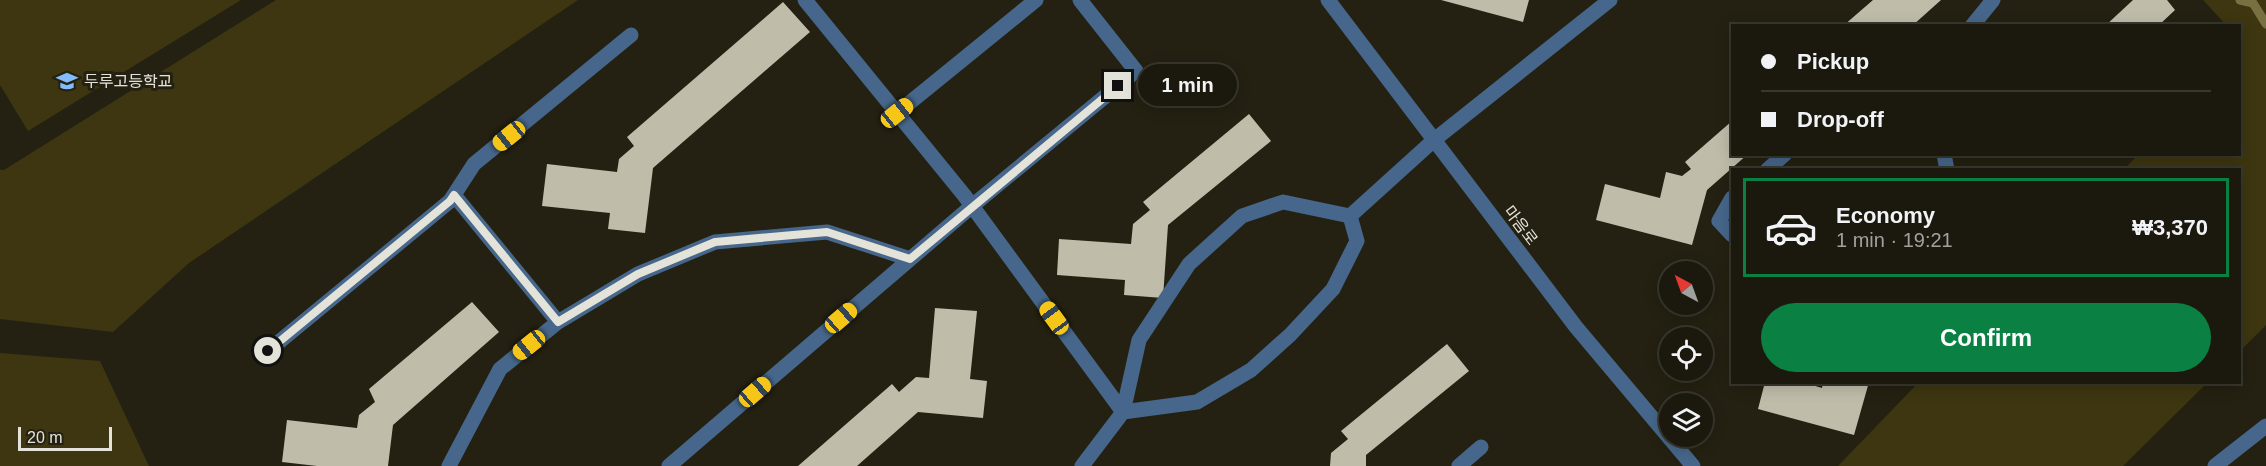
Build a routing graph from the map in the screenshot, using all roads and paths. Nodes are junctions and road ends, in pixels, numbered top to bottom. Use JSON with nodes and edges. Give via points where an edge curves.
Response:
{"nodes":[{"id":1,"x":805,"y":0,"type":"edge"},
{"id":2,"x":1036,"y":0,"type":"edge"},
{"id":3,"x":1080,"y":0,"type":"edge"},
{"id":4,"x":1328,"y":0,"type":"edge"},
{"id":5,"x":1610,"y":0,"type":"edge"},
{"id":6,"x":1994,"y":0,"type":"edge"},
{"id":7,"x":1973,"y":24,"type":"edge"},
{"id":8,"x":631,"y":35,"type":"dead end"},
{"id":9,"x":897,"y":113,"type":"junction"},
{"id":10,"x":1434,"y":140,"type":"junction"},
{"id":11,"x":1783,"y":156,"type":"edge"},
{"id":12,"x":1769,"y":168,"type":"edge"},
{"id":13,"x":454,"y":195,"type":"junction"},
{"id":14,"x":1731,"y":200,"type":"edge"},
{"id":15,"x":972,"y":206,"type":"junction"},
{"id":16,"x":1350,"y":216,"type":"junction"},
{"id":17,"x":1731,"y":234,"type":"edge"},
{"id":18,"x":910,"y":259,"type":"junction"},
{"id":19,"x":558,"y":322,"type":"junction"},
{"id":20,"x":268,"y":351,"type":"dead end"},
{"id":21,"x":1124,"y":412,"type":"junction"},
{"id":22,"x":2266,"y":426,"type":"edge"},
{"id":23,"x":1481,"y":447,"type":"dead end"},
{"id":24,"x":449,"y":466,"type":"edge"},
{"id":25,"x":669,"y":466,"type":"edge"},
{"id":26,"x":1082,"y":466,"type":"edge"},
{"id":27,"x":1459,"y":466,"type":"edge"},
{"id":28,"x":1693,"y":466,"type":"edge"},
{"id":29,"x":2215,"y":466,"type":"edge"}],
"edges":[{"from":1,"to":9,"type":"street"},
{"from":2,"to":9,"type":"street"},
{"from":3,"to":15,"type":"street","via":[[1136,71]]},
{"from":4,"to":10,"type":"street","name":"마음로"},
{"from":5,"to":10,"type":"street"},
{"from":6,"to":7,"type":"street"},
{"from":8,"to":13,"type":"street","via":[[474,164]]},
{"from":9,"to":15,"type":"street"},
{"from":10,"to":16,"type":"street"},
{"from":10,"to":28,"type":"street","name":"마음로","via":[[1576,327]]},
{"from":11,"to":12,"type":"street"},
{"from":13,"to":19,"type":"street"},
{"from":13,"to":20,"type":"street"},
{"from":14,"to":17,"type":"street","via":[[1719,221]]},
{"from":15,"to":18,"type":"street"},
{"from":15,"to":21,"type":"street"},
{"from":16,"to":21,"type":"street","via":[[1357,241],[1333,289],[1251,370],[1197,402]]},
{"from":16,"to":21,"type":"street","via":[[1283,202],[1242,216],[1189,264],[1139,340]]},
{"from":18,"to":19,"type":"street","via":[[827,232],[715,242],[638,274]]},
{"from":18,"to":25,"type":"street"},
{"from":19,"to":24,"type":"street","via":[[500,369]]},
{"from":21,"to":26,"type":"street"},
{"from":22,"to":29,"type":"street"},
{"from":23,"to":27,"type":"street"}]}
